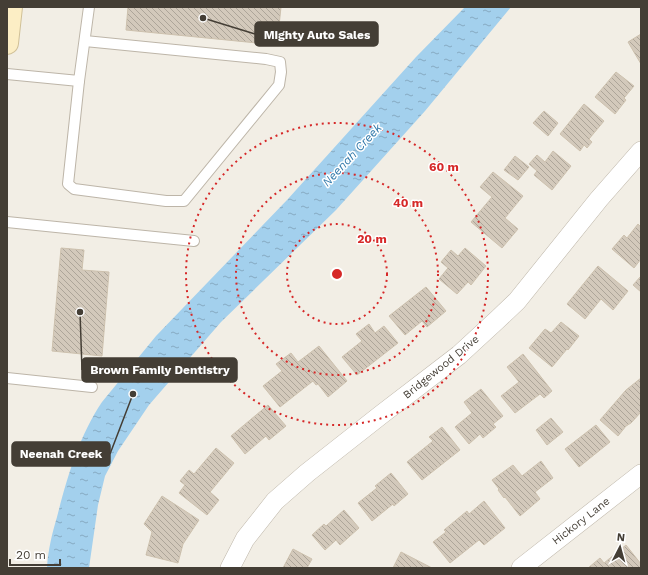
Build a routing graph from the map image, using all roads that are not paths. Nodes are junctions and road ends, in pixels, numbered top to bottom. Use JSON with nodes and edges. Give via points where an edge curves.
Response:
{"nodes":[{"id":1,"x":89,"y":7,"type":"edge"},
{"id":2,"x":9,"y":8,"type":"edge"},
{"id":3,"x":85,"y":41,"type":"junction"},
{"id":4,"x":7,"y":43,"type":"edge"},
{"id":5,"x":7,"y":74,"type":"edge"},
{"id":6,"x":79,"y":81,"type":"junction"},
{"id":7,"x":641,"y":151,"type":"edge"},
{"id":8,"x":7,"y":222,"type":"edge"},
{"id":9,"x":194,"y":241,"type":"dead end"},
{"id":10,"x":7,"y":378,"type":"edge"},
{"id":11,"x":92,"y":387,"type":"dead end"},
{"id":12,"x":641,"y":474,"type":"edge"},
{"id":13,"x":230,"y":568,"type":"edge"},
{"id":14,"x":521,"y":568,"type":"edge"}],
"edges":[{"from":1,"to":3,"type":"lane"},
{"from":2,"to":4,"type":"main road"},
{"from":3,"to":6,"type":"lane"},
{"from":3,"to":6,"type":"lane","via":[[266,59],[280,62],[282,72],[279,85],[184,201],[74,190],[68,184]]},
{"from":5,"to":6,"type":"lane"},
{"from":7,"to":13,"type":"street","name":"Bridgewood Drive","via":[[517,300],[459,355],[307,473],[275,501],[246,539]]},
{"from":8,"to":9,"type":"lane"},
{"from":10,"to":11,"type":"lane"},
{"from":12,"to":14,"type":"street","name":"Hickory Lane"}]}
